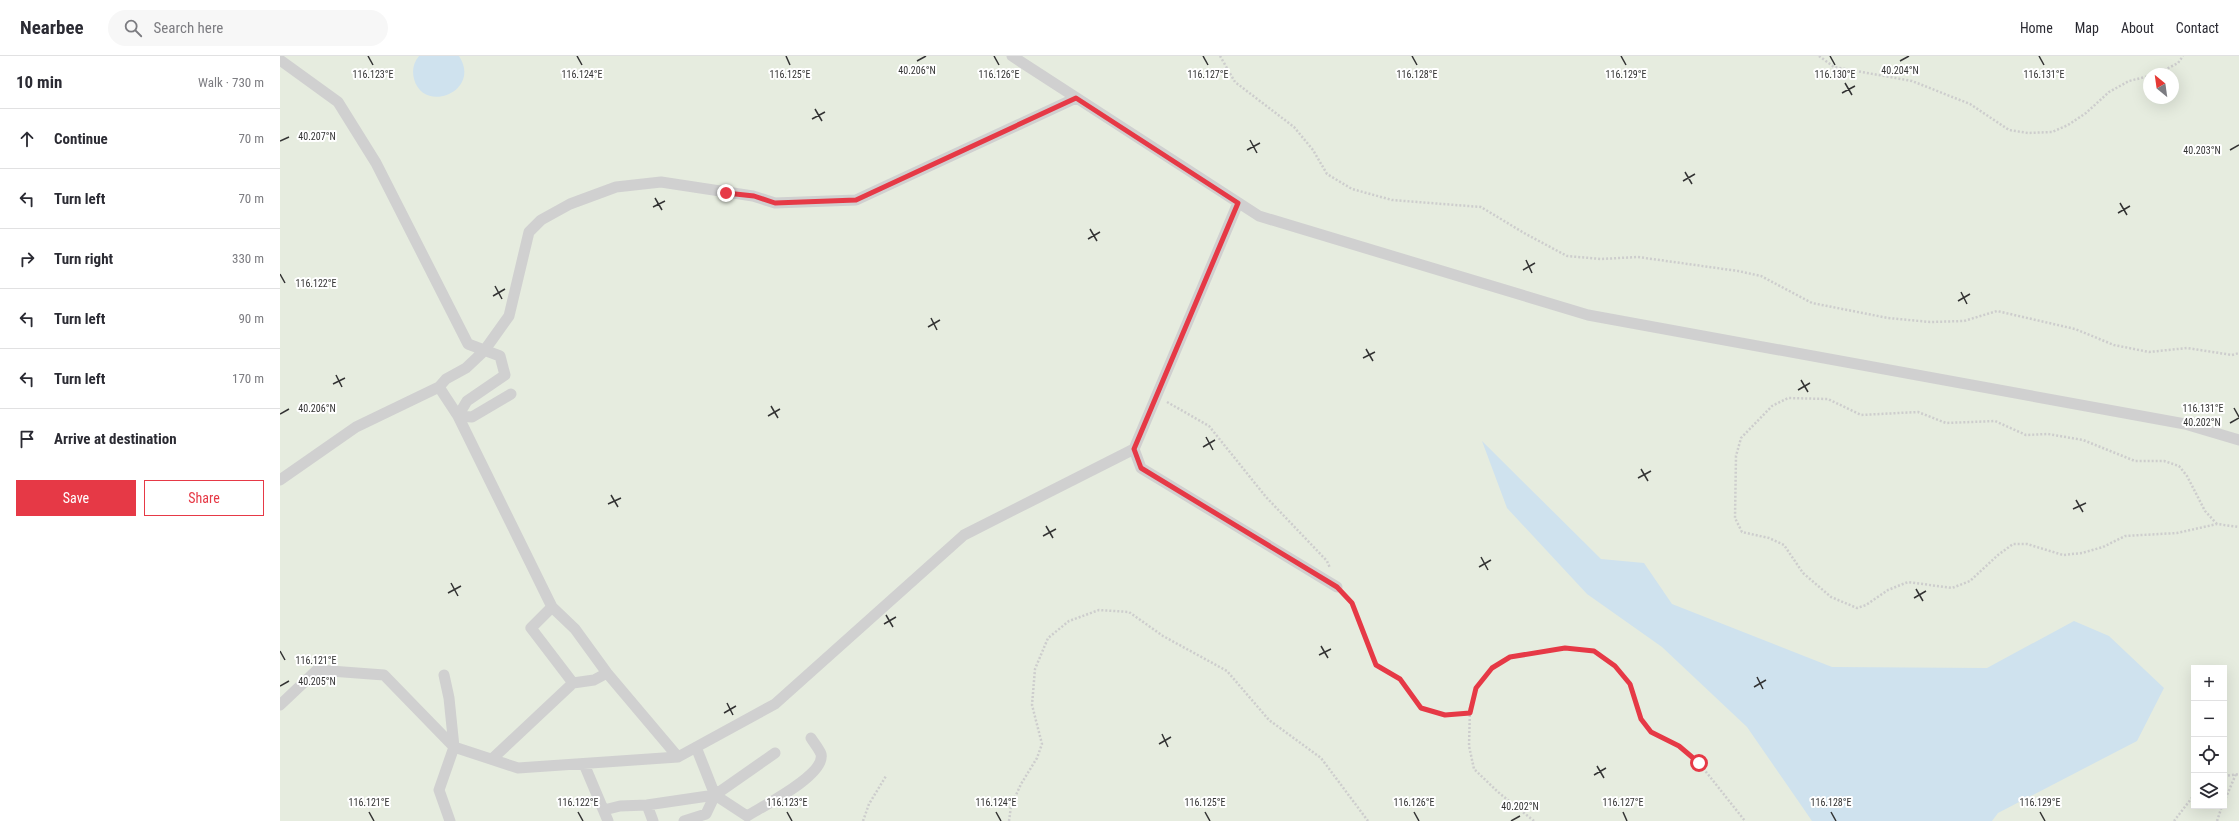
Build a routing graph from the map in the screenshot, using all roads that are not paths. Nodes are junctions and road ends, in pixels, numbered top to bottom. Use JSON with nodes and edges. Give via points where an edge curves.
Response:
{"nodes":[{"id":1,"x":1012,"y":56,"type":"edge"},
{"id":2,"x":280,"y":60,"type":"edge"},
{"id":3,"x":1076,"y":98,"type":"junction"},
{"id":4,"x":1238,"y":203,"type":"junction"},
{"id":5,"x":484,"y":351,"type":"junction"},
{"id":6,"x":439,"y":387,"type":"junction"},
{"id":7,"x":510,"y":394,"type":"dead end"},
{"id":8,"x":458,"y":416,"type":"junction"},
{"id":9,"x":2239,"y":440,"type":"edge"},
{"id":10,"x":1134,"y":449,"type":"junction"},
{"id":11,"x":280,"y":480,"type":"edge"},
{"id":12,"x":1337,"y":587,"type":"road end"},
{"id":13,"x":552,"y":607,"type":"junction"},
{"id":14,"x":606,"y":673,"type":"junction"},
{"id":15,"x":444,"y":675,"type":"dead end"},
{"id":16,"x":573,"y":683,"type":"junction"},
{"id":17,"x":280,"y":705,"type":"edge"},
{"id":18,"x":811,"y":738,"type":"dead end"},
{"id":19,"x":454,"y":747,"type":"junction"},
{"id":20,"x":696,"y":747,"type":"junction"},
{"id":21,"x":775,"y":753,"type":"dead end"},
{"id":22,"x":678,"y":757,"type":"junction"},
{"id":23,"x":492,"y":759,"type":"junction"},
{"id":24,"x":584,"y":764,"type":"junction"},
{"id":25,"x":715,"y":795,"type":"junction"},
{"id":26,"x":647,"y":805,"type":"junction"},
{"id":27,"x":606,"y":816,"type":"edge"},
{"id":28,"x":450,"y":821,"type":"edge"},
{"id":29,"x":653,"y":821,"type":"edge"},
{"id":30,"x":684,"y":821,"type":"edge"}],
"edges":[{"from":1,"to":3,"type":"street"},
{"from":2,"to":5,"type":"street","via":[[338,102],[376,163],[468,344]]},
{"from":3,"to":4,"type":"street"},
{"from":3,"to":5,"type":"street","via":[[856,200],[775,203],[754,196],[661,182],[616,187],[570,204],[541,220],[529,232],[509,316]]},
{"from":4,"to":9,"type":"street","via":[[1259,216],[1588,315],[2185,424]]},
{"from":4,"to":10,"type":"street"},
{"from":5,"to":6,"type":"street","via":[[466,368],[446,379]]},
{"from":5,"to":8,"type":"street","via":[[500,356],[505,375],[467,401]]},
{"from":6,"to":8,"type":"street"},
{"from":6,"to":11,"type":"street","via":[[356,427]]},
{"from":7,"to":8,"type":"street","via":[[472,417]]},
{"from":8,"to":13,"type":"street"},
{"from":10,"to":12,"type":"street","via":[[1141,468]]},
{"from":10,"to":20,"type":"street","via":[[964,535],[775,704]]},
{"from":13,"to":14,"type":"street","via":[[575,629]]},
{"from":13,"to":16,"type":"street","via":[[531,628]]},
{"from":14,"to":16,"type":"street","via":[[594,680]]},
{"from":14,"to":22,"type":"street"},
{"from":15,"to":19,"type":"street"},
{"from":16,"to":23,"type":"street"},
{"from":17,"to":19,"type":"street","via":[[317,670],[384,675]]},
{"from":18,"to":25,"type":"street","via":[[821,755],[819,766],[810,777],[747,816]]},
{"from":19,"to":23,"type":"street"},
{"from":19,"to":28,"type":"street","via":[[439,790]]},
{"from":20,"to":22,"type":"street"},
{"from":20,"to":25,"type":"street"},
{"from":21,"to":25,"type":"street"},
{"from":22,"to":24,"type":"street"},
{"from":23,"to":24,"type":"street","via":[[518,768]]},
{"from":24,"to":27,"type":"street"},
{"from":25,"to":26,"type":"street"},
{"from":25,"to":30,"type":"street","via":[[706,814]]},
{"from":26,"to":27,"type":"street","via":[[620,806]]},
{"from":26,"to":29,"type":"street"}]}
